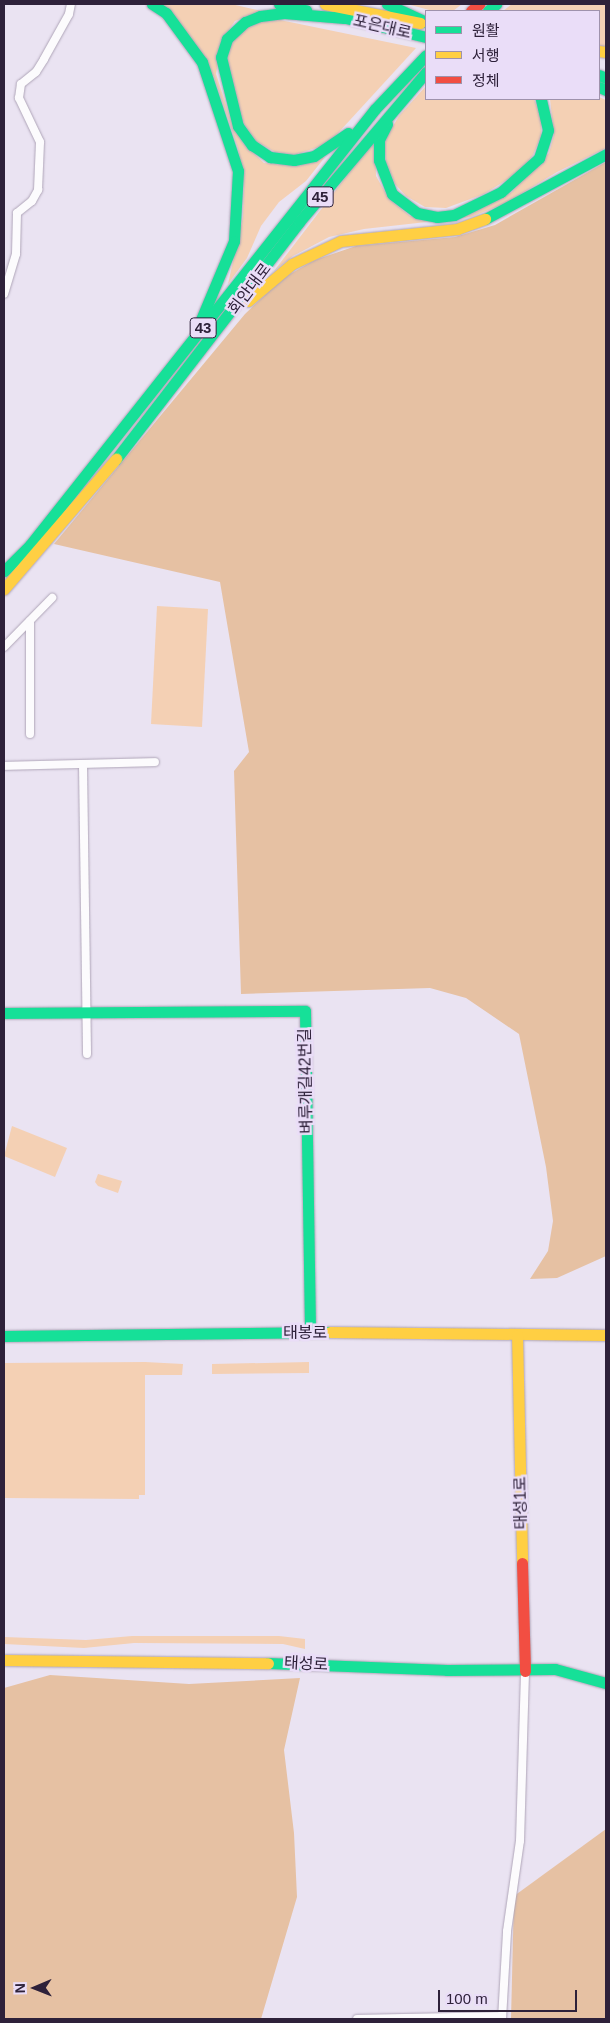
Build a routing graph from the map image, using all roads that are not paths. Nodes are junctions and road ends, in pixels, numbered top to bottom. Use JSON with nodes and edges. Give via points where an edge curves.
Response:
{"nodes":[{"id":1,"x":71,"y":4,"type":"edge"},
{"id":2,"x":152,"y":4,"type":"edge"},
{"id":3,"x":279,"y":4,"type":"edge"},
{"id":4,"x":326,"y":4,"type":"edge"},
{"id":5,"x":387,"y":4,"type":"edge"},
{"id":6,"x":344,"y":18,"type":"junction"},
{"id":7,"x":425,"y":23,"type":"edge"},
{"id":8,"x":425,"y":23,"type":"edge"},
{"id":9,"x":425,"y":37,"type":"edge"},
{"id":10,"x":425,"y":56,"type":"edge"},
{"id":11,"x":422,"y":76,"type":"edge"},
{"id":12,"x":541,"y":100,"type":"edge"},
{"id":13,"x":395,"y":105,"type":"junction"},
{"id":14,"x":375,"y":109,"type":"junction"},
{"id":15,"x":606,"y":154,"type":"edge"},
{"id":16,"x":4,"y":294,"type":"edge"},
{"id":17,"x":228,"y":318,"type":"junction"},
{"id":18,"x":186,"y":347,"type":"junction"},
{"id":19,"x":4,"y":571,"type":"edge"},
{"id":20,"x":4,"y":589,"type":"edge"},
{"id":21,"x":52,"y":598,"type":"dead end"},
{"id":22,"x":30,"y":621,"type":"junction"},
{"id":23,"x":4,"y":647,"type":"edge"},
{"id":24,"x":30,"y":734,"type":"dead end"},
{"id":25,"x":156,"y":762,"type":"dead end"},
{"id":26,"x":84,"y":765,"type":"junction"},
{"id":27,"x":4,"y":766,"type":"edge"},
{"id":28,"x":4,"y":1013,"type":"edge"},
{"id":29,"x":87,"y":1014,"type":"junction"},
{"id":30,"x":87,"y":1054,"type":"dead end"},
{"id":31,"x":310,"y":1332,"type":"junction"},
{"id":32,"x":517,"y":1335,"type":"junction"},
{"id":33,"x":606,"y":1335,"type":"edge"},
{"id":34,"x":4,"y":1336,"type":"edge"},
{"id":35,"x":4,"y":1660,"type":"edge"},
{"id":36,"x":525,"y":1671,"type":"junction"},
{"id":37,"x":606,"y":1682,"type":"edge"},
{"id":38,"x":461,"y":2018,"type":"edge"},
{"id":39,"x":502,"y":2018,"type":"edge"},
{"id":40,"x":357,"y":2019,"type":"edge"}],
"edges":[{"from":1,"to":16,"type":"street","via":[[69,14],[44,60],[22,84],[19,98],[40,142],[38,190],[32,201],[17,213],[16,254]]},
{"from":2,"to":18,"type":"main road","via":[[166,13],[202,62],[238,171],[234,241],[211,301]]},
{"from":3,"to":6,"type":"main road","name":"포은대로"},
{"from":4,"to":7,"type":"main road","name":"포은대로"},
{"from":5,"to":8,"type":"main road"},
{"from":6,"to":9,"type":"main road","name":"포은대로"},
{"from":6,"to":14,"type":"main road","via":[[284,13],[260,16],[245,22],[227,40],[221,57],[223,76],[238,126],[252,145],[270,157],[294,160],[314,156],[338,143]]},
{"from":10,"to":14,"type":"main road","name":"회안대로","number":"43"},
{"from":11,"to":13,"type":"main road","name":"회안대로","number":"45"},
{"from":12,"to":13,"type":"main road","via":[[548,130],[539,158],[521,178],[487,200],[454,215],[437,217],[417,213],[400,202],[384,180],[379,140]]},
{"from":13,"to":17,"type":"main road","name":"회안대로","number":"45","via":[[299,222]]},
{"from":14,"to":18,"type":"main road","name":"회안대로","number":"43"},
{"from":15,"to":17,"type":"main road","via":[[488,218],[457,229],[342,241],[292,264]]},
{"from":17,"to":20,"type":"main road","name":"회안대로","number":"43","via":[[92,490]]},
{"from":18,"to":19,"type":"main road","name":"회안대로","number":"43","via":[[30,545]]},
{"from":21,"to":22,"type":"street"},
{"from":22,"to":23,"type":"street"},
{"from":22,"to":24,"type":"street"},
{"from":25,"to":26,"type":"street"},
{"from":26,"to":27,"type":"street"},
{"from":26,"to":29,"type":"street"},
{"from":28,"to":29,"type":"main road","name":"벼루개길42번길"},
{"from":29,"to":30,"type":"street"},
{"from":29,"to":31,"type":"main road","name":"벼루개길42번길","via":[[305,1011]]},
{"from":31,"to":32,"type":"main road","name":"태봉로"},
{"from":31,"to":34,"type":"main road","name":"태봉로"},
{"from":32,"to":33,"type":"main road","name":"태봉로"},
{"from":32,"to":36,"type":"main road","name":"태성1로"},
{"from":35,"to":36,"type":"main road","name":"태성로","via":[[252,1661]]},
{"from":36,"to":37,"type":"main road","name":"태성로","via":[[555,1669]]},
{"from":36,"to":39,"type":"street","via":[[520,1841],[507,1931]]},
{"from":38,"to":39,"type":"street"},
{"from":38,"to":40,"type":"street"}]}
